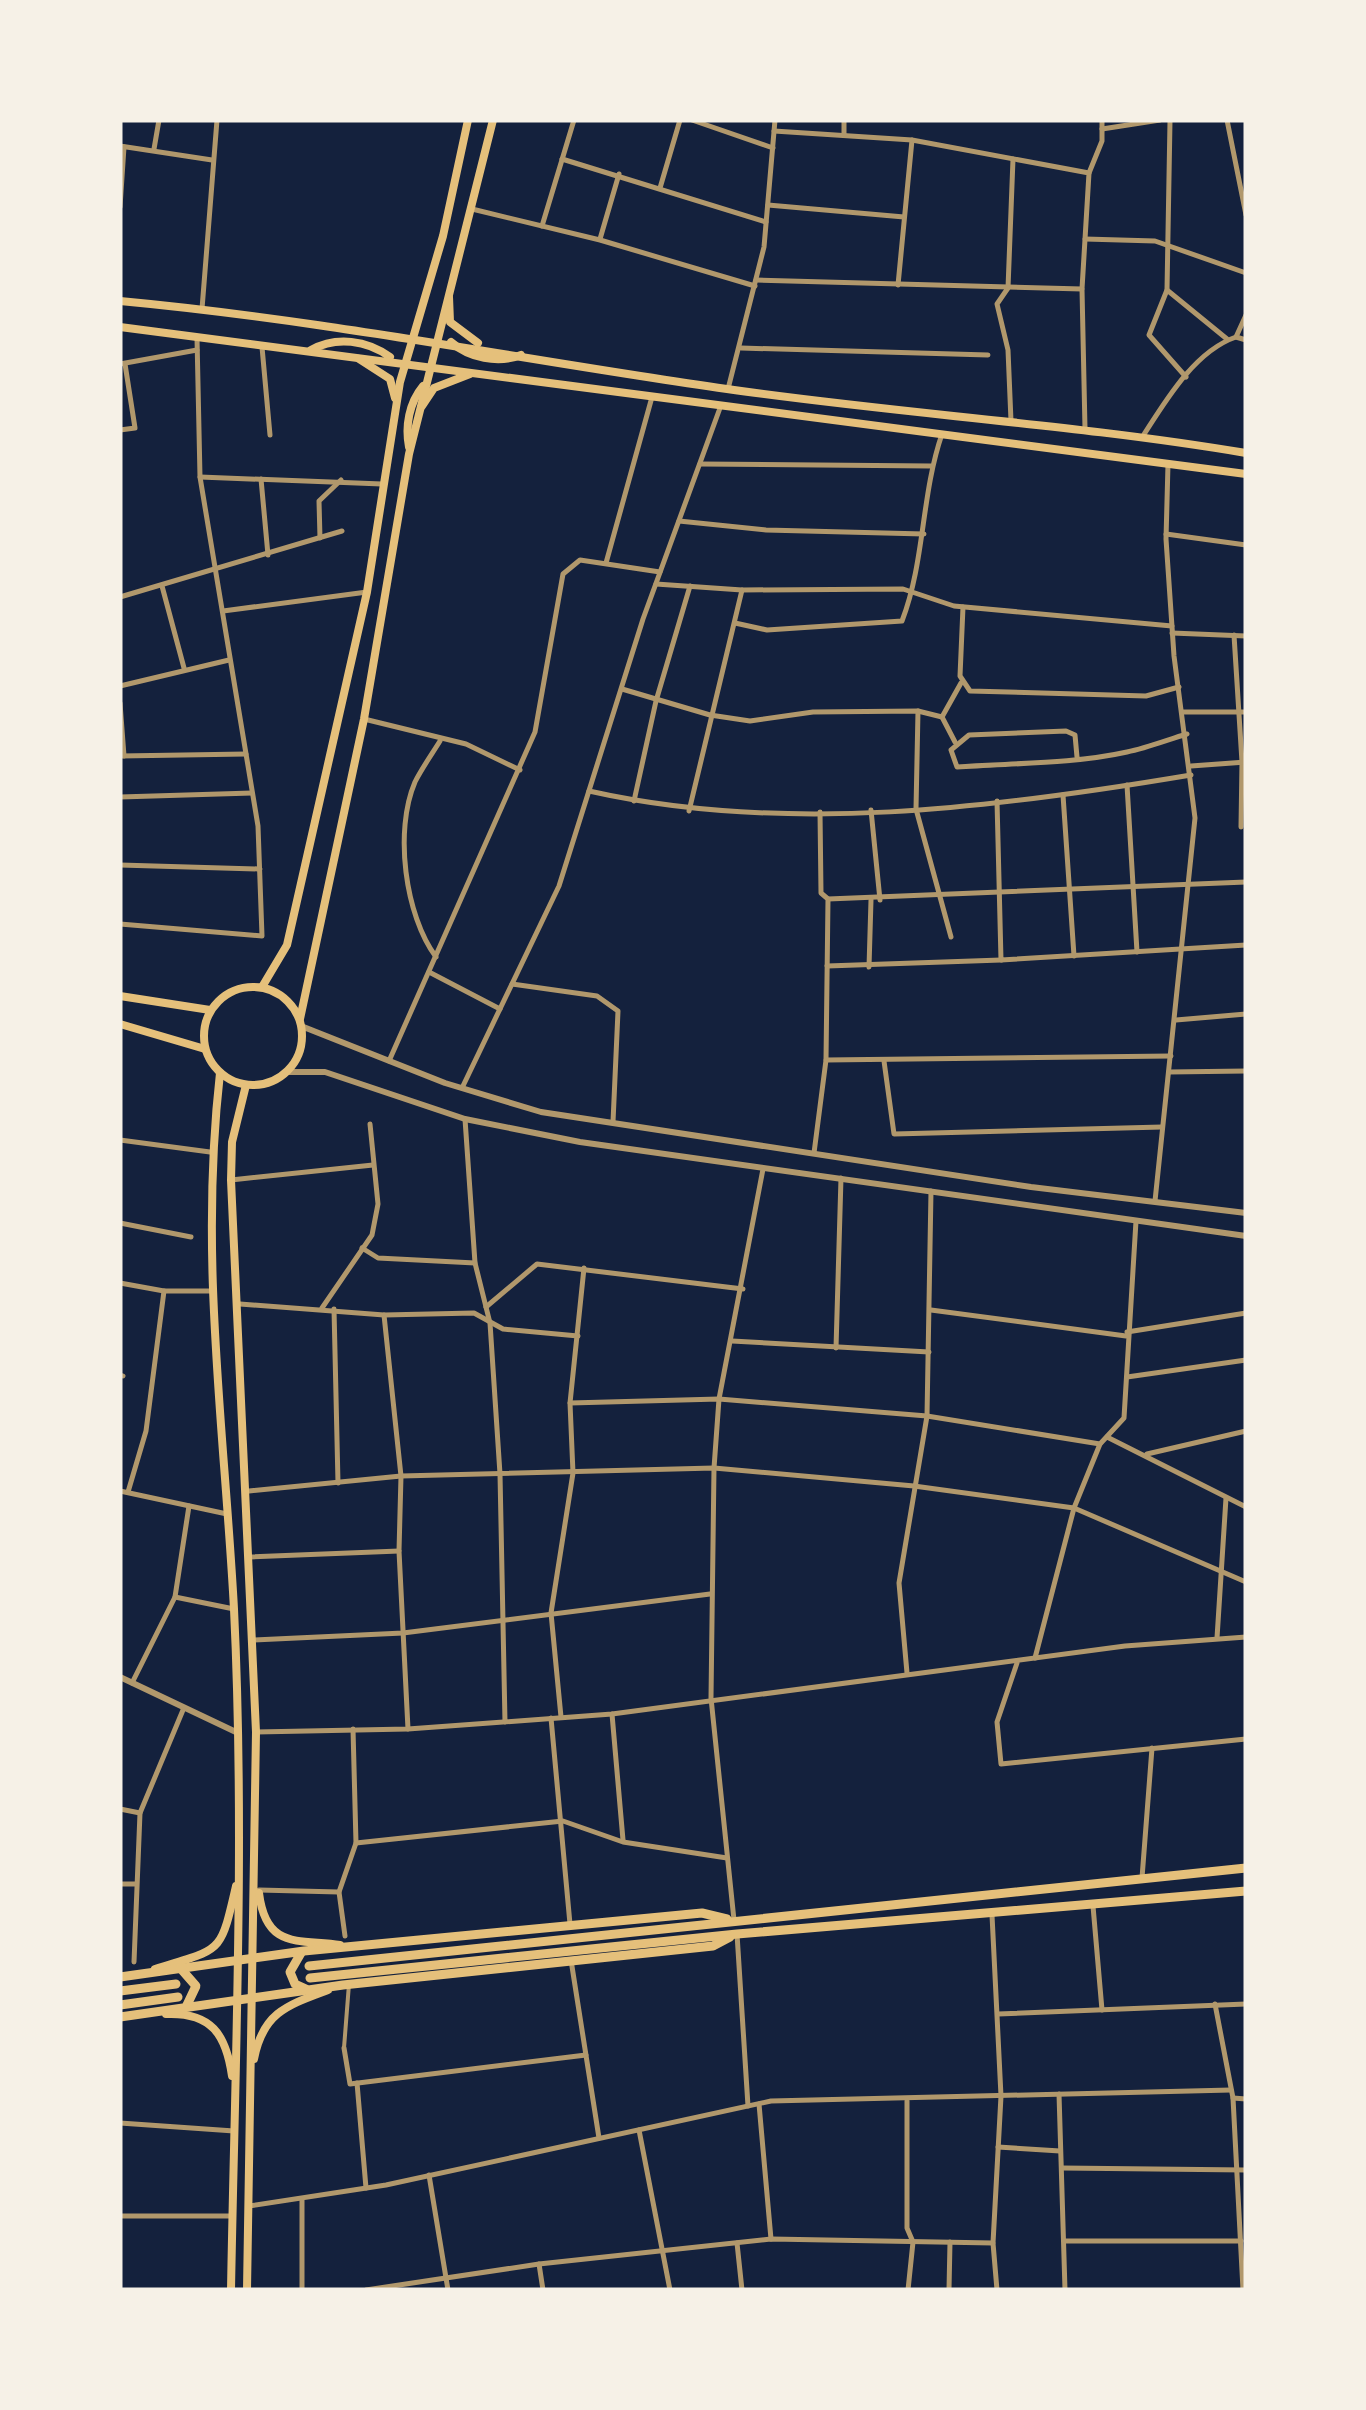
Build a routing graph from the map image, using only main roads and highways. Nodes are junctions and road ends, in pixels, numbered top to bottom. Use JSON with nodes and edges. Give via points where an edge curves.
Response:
{"nodes":[{"id":1,"x":468,"y":120,"type":"edge"},
{"id":2,"x":493,"y":120,"type":"edge"},
{"id":3,"x":449,"y":289,"type":"junction"},
{"id":4,"x":120,"y":302,"type":"edge"},
{"id":5,"x":120,"y":326,"type":"edge"},
{"id":6,"x":412,"y":336,"type":"junction"},
{"id":7,"x":436,"y":340,"type":"junction"},
{"id":8,"x":451,"y":342,"type":"junction"},
{"id":9,"x":492,"y":349,"type":"junction"},
{"id":10,"x":311,"y":350,"type":"junction"},
{"id":11,"x":346,"y":354,"type":"junction"},
{"id":12,"x":524,"y":354,"type":"junction"},
{"id":13,"x":394,"y":359,"type":"junction"},
{"id":14,"x":405,"y":360,"type":"junction"},
{"id":15,"x":430,"y":365,"type":"junction"},
{"id":16,"x":484,"y":372,"type":"junction"},
{"id":17,"x":426,"y":382,"type":"junction"},
{"id":18,"x":396,"y":403,"type":"junction"},
{"id":19,"x":420,"y":410,"type":"junction"},
{"id":20,"x":410,"y":452,"type":"junction"},
{"id":21,"x":1246,"y":453,"type":"edge"},
{"id":22,"x":1246,"y":474,"type":"edge"},
{"id":23,"x":262,"y":987,"type":"junction"},
{"id":24,"x":120,"y":996,"type":"edge"},
{"id":25,"x":210,"y":1010,"type":"junction"},
{"id":26,"x":300,"y":1023,"type":"junction"},
{"id":27,"x":120,"y":1024,"type":"edge"},
{"id":28,"x":205,"y":1050,"type":"junction"},
{"id":29,"x":220,"y":1073,"type":"junction"},
{"id":30,"x":246,"y":1085,"type":"junction"},
{"id":31,"x":256,"y":1859,"type":"junction"},
{"id":32,"x":240,"y":1867,"type":"junction"},
{"id":33,"x":1246,"y":1868,"type":"edge"},
{"id":34,"x":1246,"y":1891,"type":"edge"},
{"id":35,"x":734,"y":1921,"type":"junction"},
{"id":36,"x":737,"y":1934,"type":"junction"},
{"id":37,"x":356,"y":1947,"type":"junction"},
{"id":38,"x":304,"y":1952,"type":"junction"},
{"id":39,"x":255,"y":1960,"type":"junction"},
{"id":40,"x":238,"y":1962,"type":"junction"},
{"id":41,"x":309,"y":1966,"type":"dead end"},
{"id":42,"x":174,"y":1970,"type":"junction"},
{"id":43,"x":136,"y":1975,"type":"junction"},
{"id":44,"x":120,"y":1977,"type":"edge"},
{"id":45,"x":310,"y":1978,"type":"dead end"},
{"id":46,"x":176,"y":1984,"type":"dead end"},
{"id":47,"x":346,"y":1984,"type":"junction"},
{"id":48,"x":306,"y":1989,"type":"junction"},
{"id":49,"x":120,"y":1991,"type":"edge"},
{"id":50,"x":253,"y":1996,"type":"junction"},
{"id":51,"x":238,"y":1999,"type":"junction"},
{"id":52,"x":182,"y":2002,"type":"junction"},
{"id":53,"x":120,"y":2005,"type":"edge"},
{"id":54,"x":141,"y":2014,"type":"junction"},
{"id":55,"x":120,"y":2017,"type":"edge"},
{"id":56,"x":249,"y":2078,"type":"junction"},
{"id":57,"x":236,"y":2094,"type":"junction"},
{"id":58,"x":231,"y":2290,"type":"edge"},
{"id":59,"x":247,"y":2290,"type":"edge"}],
"edges":[{"from":1,"to":6,"type":"main road"},
{"from":2,"to":3,"type":"main road"},
{"from":3,"to":7,"type":"main road"},
{"from":3,"to":9,"type":"main road","via":[[450,322]]},
{"from":4,"to":6,"type":"main road"},
{"from":5,"to":10,"type":"main road"},
{"from":6,"to":7,"type":"main road"},
{"from":6,"to":14,"type":"main road"},
{"from":7,"to":8,"type":"main road"},
{"from":7,"to":15,"type":"main road"},
{"from":8,"to":9,"type":"main road"},
{"from":8,"to":12,"type":"main road","via":[[463,353],[506,360]]},
{"from":9,"to":12,"type":"main road"},
{"from":10,"to":11,"type":"main road"},
{"from":10,"to":13,"type":"main road","via":[[328,341],[374,345]]},
{"from":11,"to":13,"type":"main road"},
{"from":11,"to":18,"type":"main road","via":[[390,380]]},
{"from":12,"to":21,"type":"main road","via":[[728,389]]},
{"from":13,"to":14,"type":"main road"},
{"from":14,"to":15,"type":"main road"},
{"from":14,"to":18,"type":"main road"},
{"from":15,"to":16,"type":"main road"},
{"from":15,"to":17,"type":"main road"},
{"from":16,"to":19,"type":"main road","via":[[434,388]]},
{"from":16,"to":22,"type":"main road"},
{"from":17,"to":19,"type":"main road"},
{"from":17,"to":20,"type":"main road","via":[[413,398],[406,433]]},
{"from":18,"to":23,"type":"main road","via":[[366,592],[287,945]]},
{"from":19,"to":20,"type":"main road"},
{"from":20,"to":26,"type":"main road","via":[[364,719]]},
{"from":23,"to":25,"type":"main road","via":[[233,990]]},
{"from":23,"to":26,"type":"main road","via":[[285,998]]},
{"from":24,"to":25,"type":"main road"},
{"from":25,"to":28,"type":"main road"},
{"from":26,"to":30,"type":"main road","via":[[301,1048],[286,1072]]},
{"from":27,"to":28,"type":"main road"},
{"from":28,"to":29,"type":"main road"},
{"from":29,"to":30,"type":"main road"},
{"from":29,"to":32,"type":"main road","via":[[210,1152],[210,1291],[234,1609]]},
{"from":30,"to":31,"type":"main road","via":[[232,1142],[232,1180],[254,1640]]},
{"from":31,"to":37,"type":"main road","via":[[267,1921],[283,1937]]},
{"from":31,"to":39,"type":"main road"},
{"from":32,"to":40,"type":"main road"},
{"from":32,"to":43,"type":"main road","via":[[230,1925],[217,1945]]},
{"from":33,"to":35,"type":"main road"},
{"from":34,"to":36,"type":"main road"},
{"from":35,"to":37,"type":"main road","via":[[702,1913]]},
{"from":35,"to":41,"type":"main road"},
{"from":36,"to":45,"type":"main road"},
{"from":36,"to":47,"type":"main road","via":[[713,1946]]},
{"from":37,"to":38,"type":"main road"},
{"from":38,"to":39,"type":"main road"},
{"from":38,"to":48,"type":"main road","via":[[290,1972]]},
{"from":39,"to":40,"type":"main road"},
{"from":39,"to":50,"type":"main road"},
{"from":40,"to":42,"type":"main road"},
{"from":40,"to":51,"type":"main road"},
{"from":42,"to":43,"type":"main road"},
{"from":42,"to":52,"type":"main road","via":[[188,1973],[196,1986]]},
{"from":43,"to":44,"type":"main road"},
{"from":46,"to":49,"type":"main road"},
{"from":47,"to":48,"type":"main road"},
{"from":47,"to":56,"type":"main road","via":[[274,2014],[259,2037]]},
{"from":48,"to":50,"type":"main road"},
{"from":50,"to":51,"type":"main road"},
{"from":50,"to":56,"type":"main road"},
{"from":51,"to":52,"type":"main road"},
{"from":51,"to":57,"type":"main road"},
{"from":52,"to":53,"type":"main road"},
{"from":52,"to":54,"type":"main road"},
{"from":54,"to":55,"type":"main road"},
{"from":54,"to":57,"type":"main road","via":[[188,2014],[211,2024],[226,2044]]},
{"from":56,"to":59,"type":"main road"},
{"from":57,"to":58,"type":"main road"}]}
